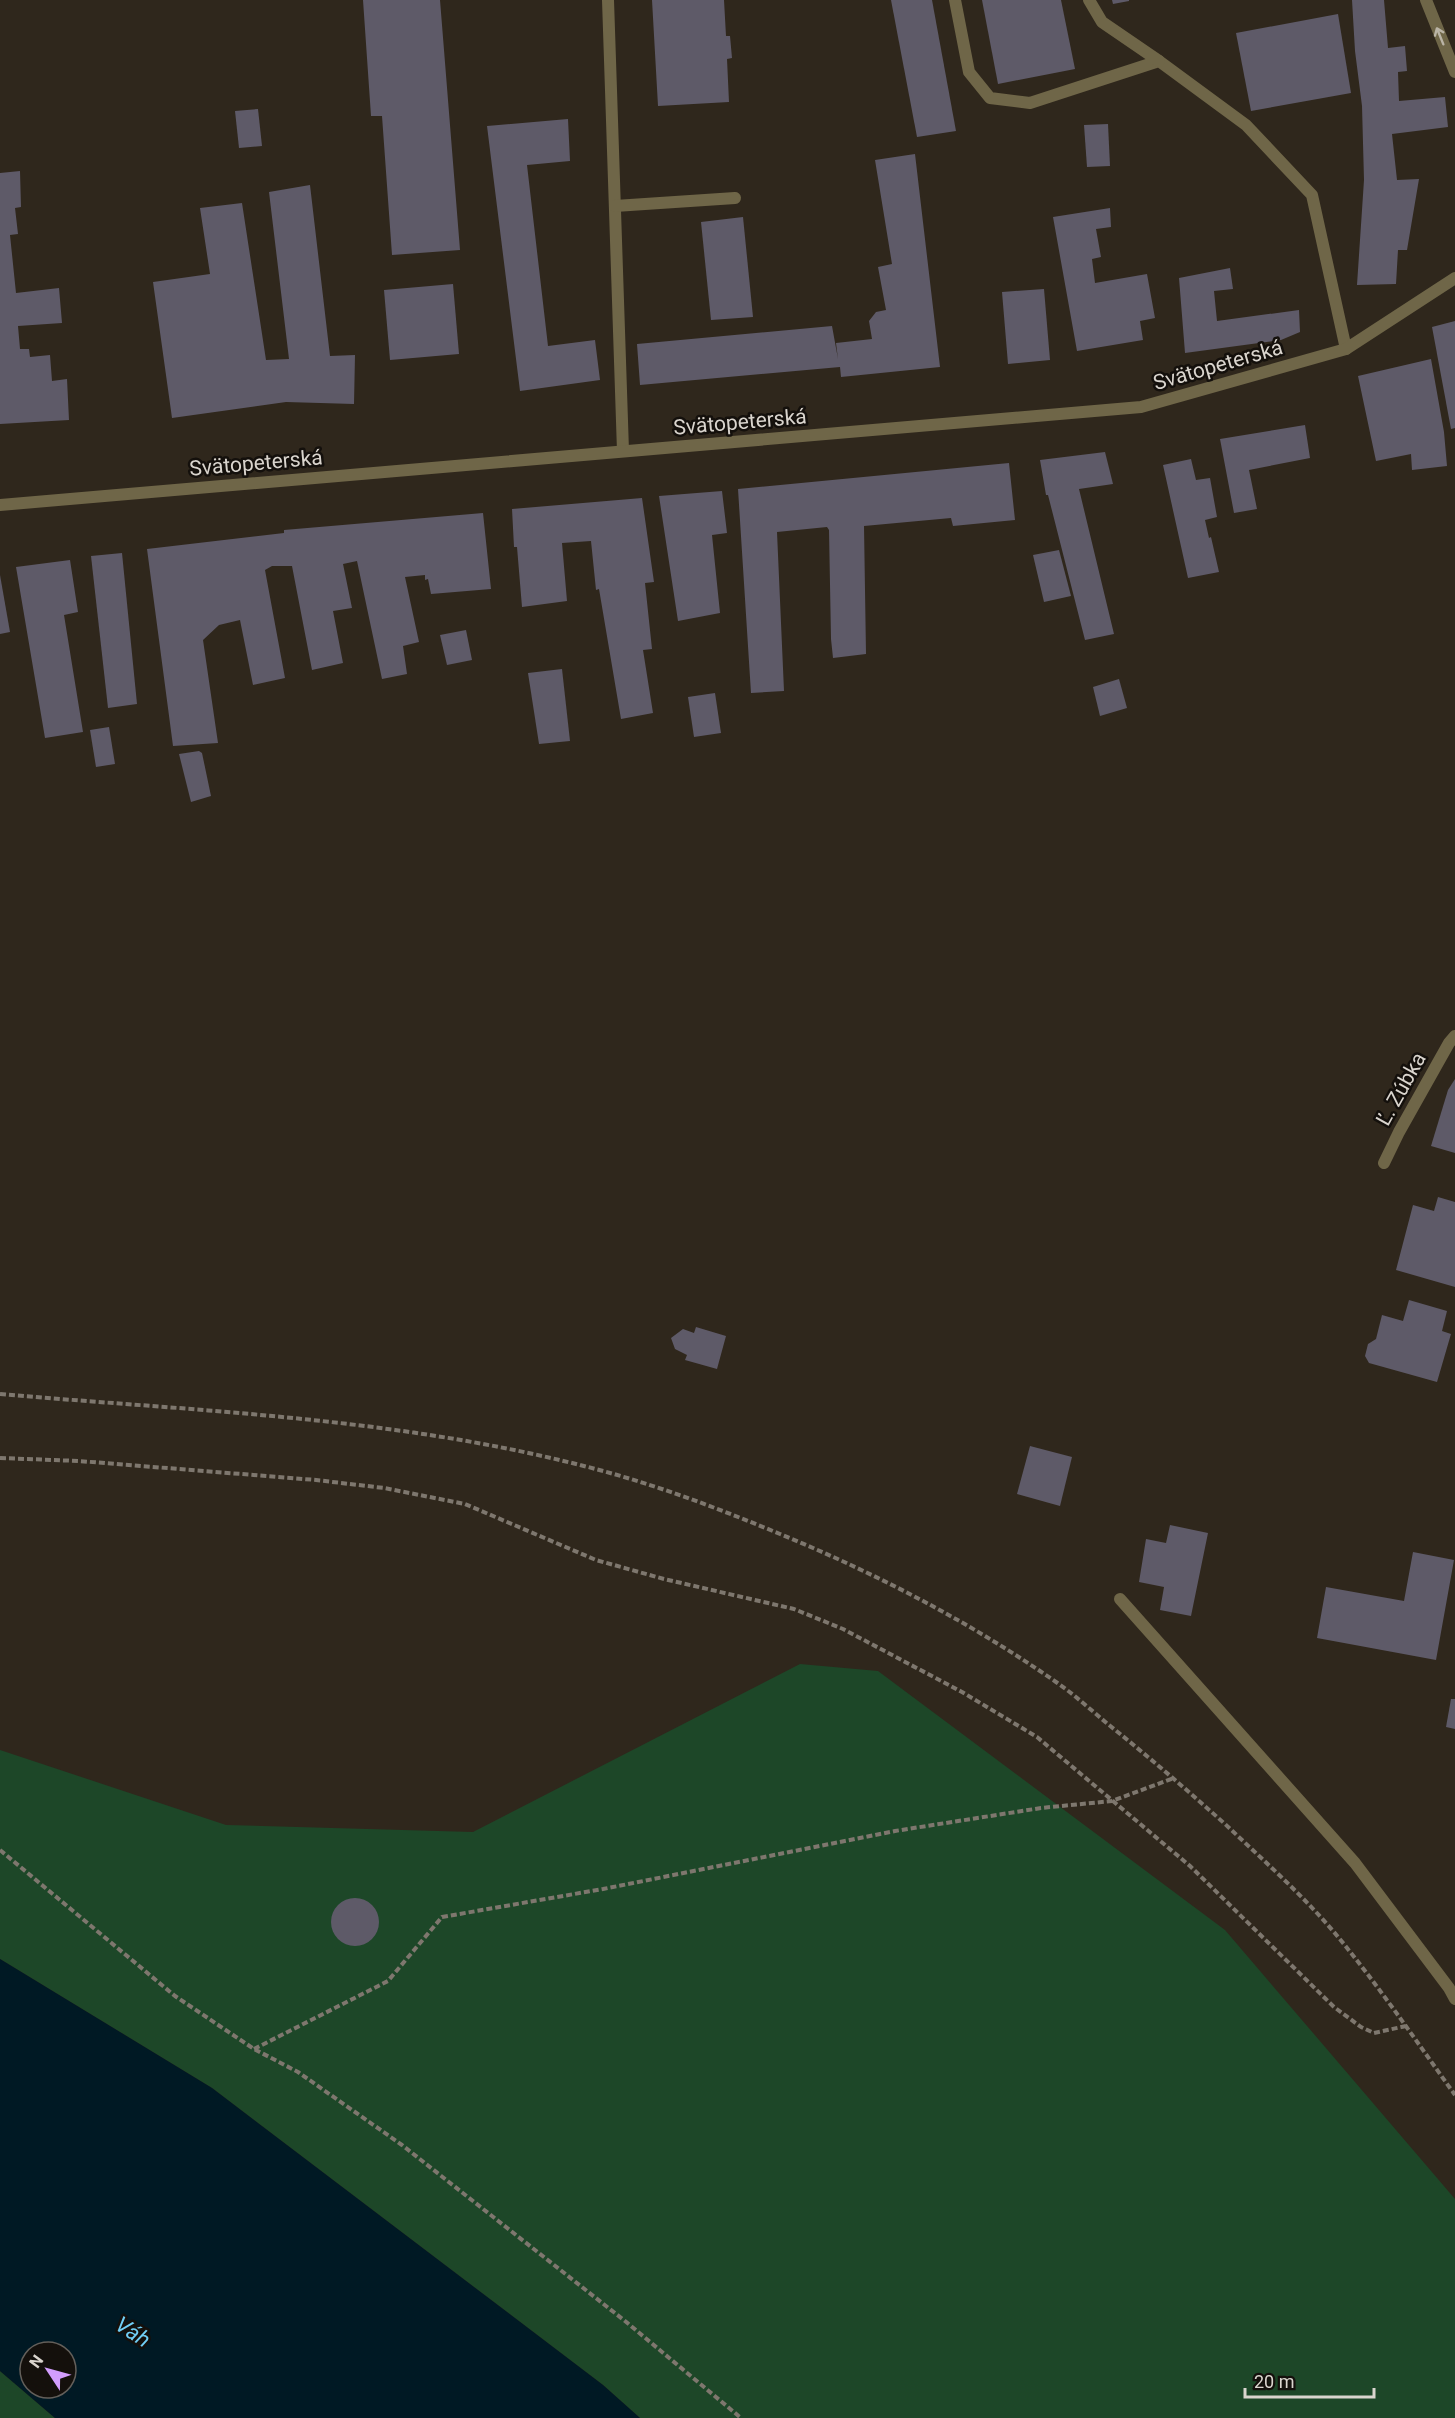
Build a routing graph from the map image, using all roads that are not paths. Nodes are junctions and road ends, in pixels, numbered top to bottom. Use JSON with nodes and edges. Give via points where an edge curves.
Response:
{"nodes":[{"id":1,"x":608,"y":0,"type":"edge"},
{"id":2,"x":955,"y":0,"type":"edge"},
{"id":3,"x":1089,"y":0,"type":"edge"},
{"id":4,"x":1426,"y":0,"type":"edge"},
{"id":5,"x":1158,"y":61,"type":"junction"},
{"id":6,"x":1455,"y":72,"type":"edge"},
{"id":7,"x":735,"y":198,"type":"dead end"},
{"id":8,"x":615,"y":206,"type":"junction"},
{"id":9,"x":1455,"y":278,"type":"edge"},
{"id":10,"x":1346,"y":349,"type":"junction"},
{"id":11,"x":623,"y":451,"type":"junction"},
{"id":12,"x":0,"y":505,"type":"edge"},
{"id":13,"x":1455,"y":1036,"type":"edge"},
{"id":14,"x":1384,"y":1163,"type":"dead end"},
{"id":15,"x":1120,"y":1599,"type":"dead end"},
{"id":16,"x":1455,"y":1999,"type":"edge"}],
"edges":[{"from":1,"to":8,"type":"street"},
{"from":2,"to":5,"type":"street","via":[[969,72],[990,98],[1030,104]]},
{"from":3,"to":5,"type":"street","via":[[1102,22]]},
{"from":6,"to":4,"type":"street","one_way":true},
{"from":5,"to":10,"type":"street","via":[[1246,125],[1312,195]]},
{"from":7,"to":8,"type":"street"},
{"from":8,"to":11,"type":"street"},
{"from":9,"to":10,"type":"street","name":"Svätopeterská"},
{"from":10,"to":11,"type":"street","name":"Svätopeterská","via":[[1141,407]]},
{"from":11,"to":12,"type":"street","name":"Svätopeterská"},
{"from":13,"to":14,"type":"street","name":"Ľ. Zúbka"},
{"from":15,"to":16,"type":"street","via":[[1355,1863]]}]}
